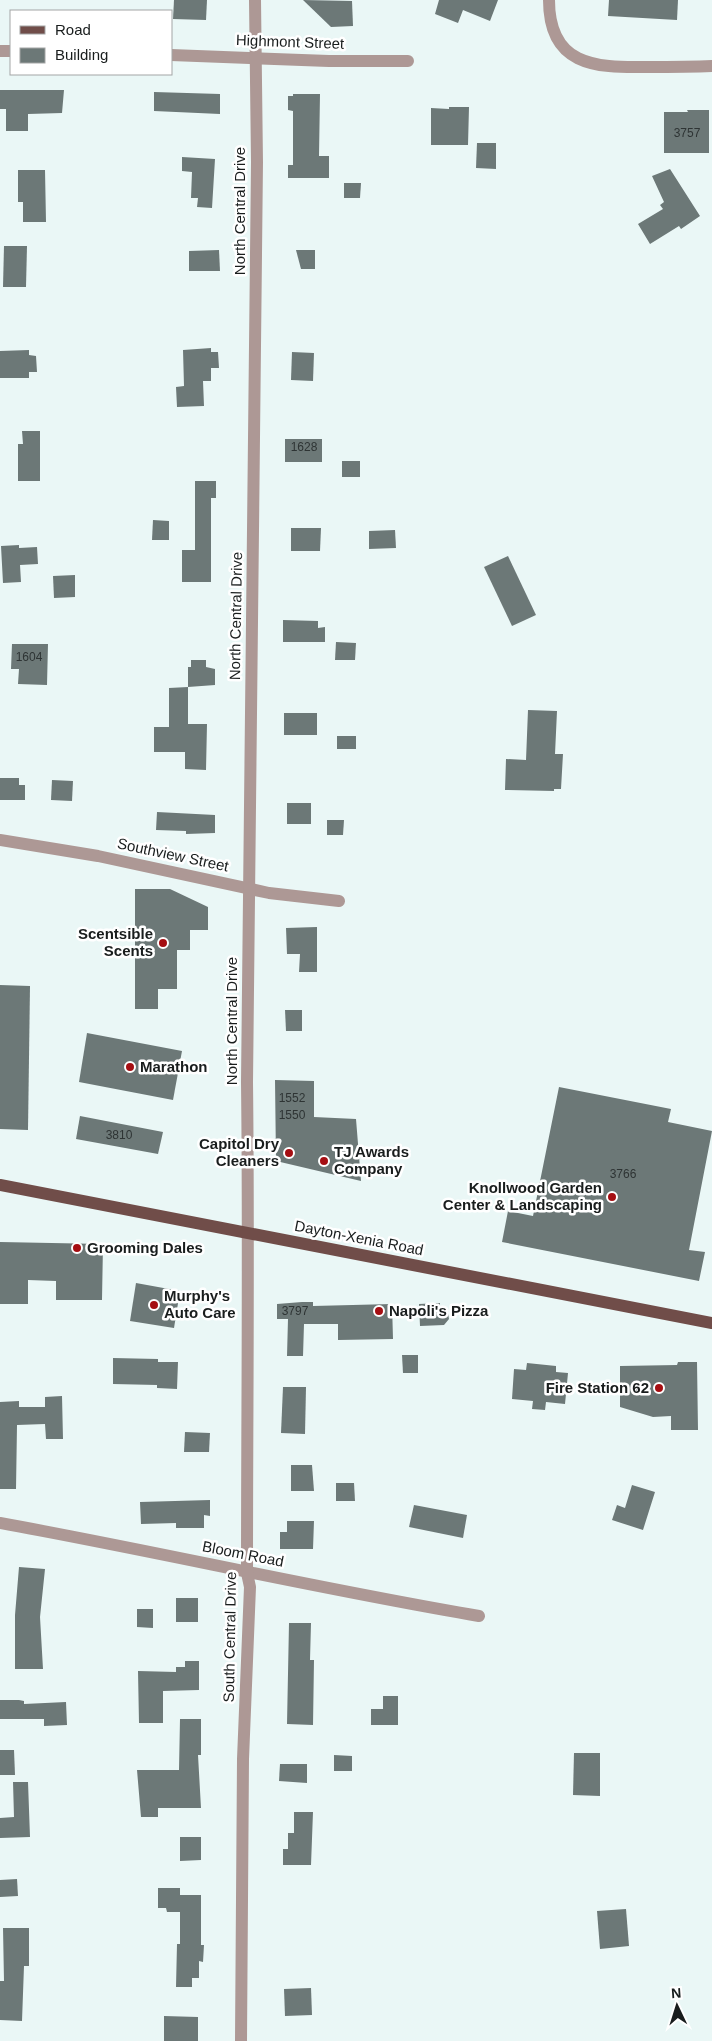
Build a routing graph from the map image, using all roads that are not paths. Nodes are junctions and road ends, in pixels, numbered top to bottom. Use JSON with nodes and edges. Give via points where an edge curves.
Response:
{"nodes":[{"id":1,"x":254,"y":0,"type":"edge"},
{"id":2,"x":549,"y":0,"type":"edge"},
{"id":3,"x":172,"y":55,"type":"edge"},
{"id":4,"x":255,"y":58,"type":"junction"},
{"id":5,"x":408,"y":60,"type":"dead end"},
{"id":6,"x":712,"y":66,"type":"edge"},
{"id":7,"x":0,"y":840,"type":"edge"},
{"id":8,"x":249,"y":888,"type":"junction"},
{"id":9,"x":339,"y":901,"type":"dead end"},
{"id":10,"x":0,"y":1185,"type":"edge"},
{"id":11,"x":249,"y":1233,"type":"junction"},
{"id":12,"x":712,"y":1322,"type":"edge"},
{"id":13,"x":0,"y":1523,"type":"edge"},
{"id":14,"x":247,"y":1573,"type":"junction"},
{"id":15,"x":480,"y":1616,"type":"dead end"},
{"id":16,"x":241,"y":2041,"type":"edge"}],
"edges":[{"from":1,"to":4,"type":"street","name":"North Central Drive"},
{"from":2,"to":6,"type":"street","via":[[555,37],[565,50],[581,61],[614,68]]},
{"from":3,"to":4,"type":"street","name":"Highmont Street"},
{"from":4,"to":5,"type":"street","name":"Highmont Street"},
{"from":4,"to":8,"type":"street","name":"North Central Drive","via":[[258,162]]},
{"from":7,"to":8,"type":"street","name":"Southview Street","via":[[98,856]]},
{"from":8,"to":9,"type":"street","name":"Southview Street"},
{"from":8,"to":11,"type":"street","name":"North Central Drive"},
{"from":10,"to":11,"type":"main road","name":"Dayton-Xenia Road"},
{"from":11,"to":12,"type":"main road","name":"Dayton-Xenia Road"},
{"from":11,"to":14,"type":"street","name":"South Central Drive"},
{"from":13,"to":14,"type":"street","name":"Bloom Road","via":[[122,1545]]},
{"from":14,"to":15,"type":"street","name":"Bloom Road"},
{"from":14,"to":16,"type":"street","name":"South Central Drive","via":[[250,1587],[244,1759]]}]}
